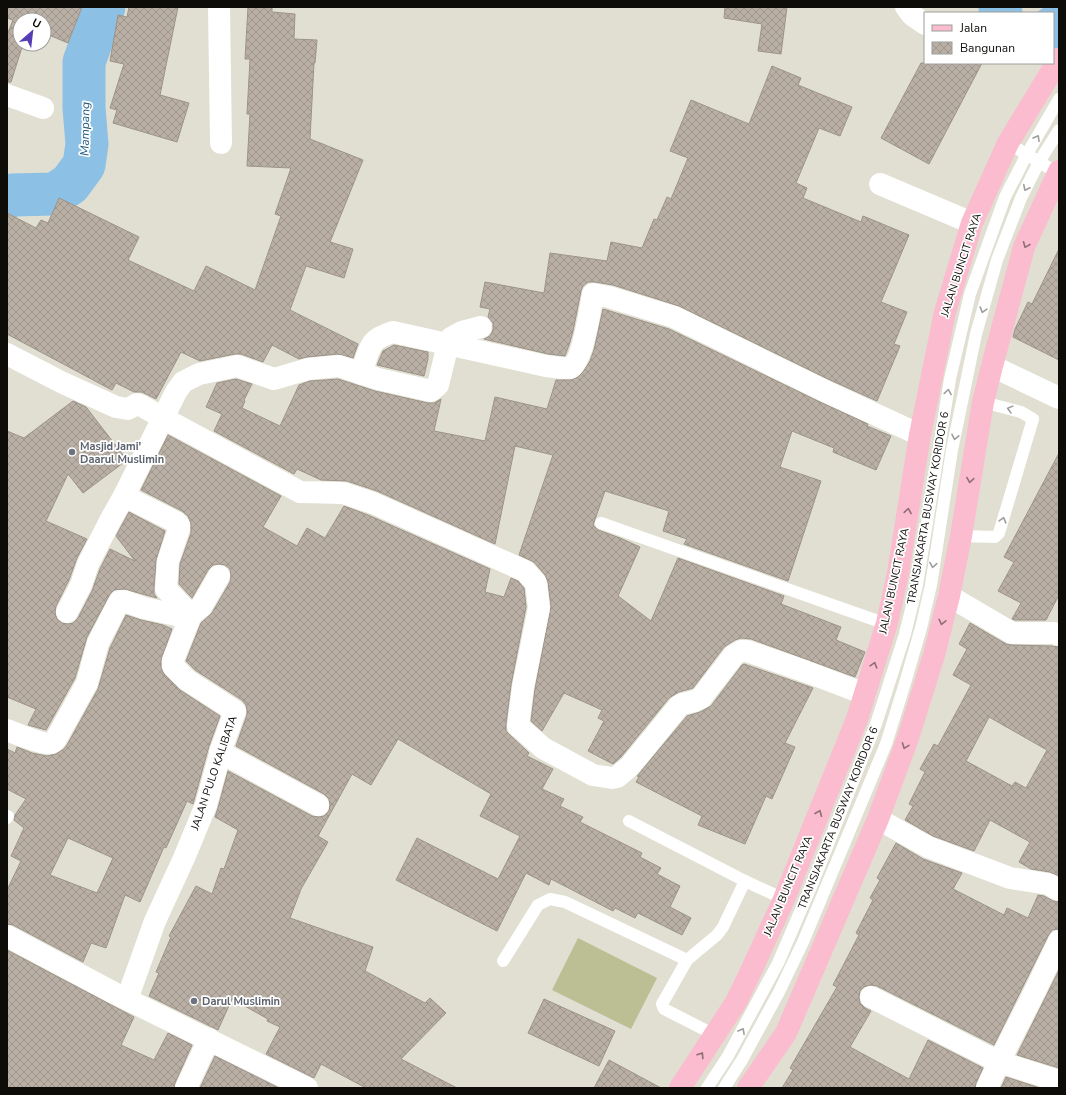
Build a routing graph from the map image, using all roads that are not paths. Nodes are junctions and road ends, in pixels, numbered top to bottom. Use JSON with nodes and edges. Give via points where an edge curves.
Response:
{"nodes":[{"id":1,"x":219,"y":7,"type":"edge"},
{"id":2,"x":906,"y":7,"type":"edge"},
{"id":3,"x":924,"y":23,"type":"edge"},
{"id":4,"x":1055,"y":64,"type":"edge"},
{"id":5,"x":7,"y":96,"type":"edge"},
{"id":6,"x":1059,"y":99,"type":"edge"},
{"id":7,"x":43,"y":108,"type":"dead end"},
{"id":8,"x":1059,"y":130,"type":"edge"},
{"id":9,"x":221,"y":143,"type":"dead end"},
{"id":10,"x":1008,"y":143,"type":"junction"},
{"id":11,"x":1027,"y":154,"type":"junction"},
{"id":12,"x":1039,"y":162,"type":"junction"},
{"id":13,"x":1059,"y":173,"type":"edge"},
{"id":14,"x":880,"y":184,"type":"dead end"},
{"id":15,"x":972,"y":223,"type":"junction"},
{"id":16,"x":481,"y":326,"type":"dead end"},
{"id":17,"x":448,"y":344,"type":"junction"},
{"id":18,"x":7,"y":354,"type":"edge"},
{"id":19,"x":992,"y":366,"type":"junction"},
{"id":20,"x":362,"y":374,"type":"junction"},
{"id":21,"x":1059,"y":398,"type":"edge"},
{"id":22,"x":983,"y":402,"type":"junction"},
{"id":23,"x":163,"y":418,"type":"junction"},
{"id":24,"x":920,"y":435,"type":"junction"},
{"id":25,"x":124,"y":496,"type":"junction"},
{"id":26,"x":601,"y":523,"type":"dead end"},
{"id":27,"x":961,"y":536,"type":"junction"},
{"id":28,"x":219,"y":576,"type":"dead end"},
{"id":29,"x":949,"y":596,"type":"junction"},
{"id":30,"x":67,"y":612,"type":"dead end"},
{"id":31,"x":191,"y":615,"type":"junction"},
{"id":32,"x":887,"y":623,"type":"junction"},
{"id":33,"x":1059,"y":635,"type":"edge"},
{"id":34,"x":865,"y":694,"type":"junction"},
{"id":35,"x":7,"y":730,"type":"edge"},
{"id":36,"x":220,"y":752,"type":"junction"},
{"id":37,"x":318,"y":804,"type":"dead end"},
{"id":38,"x":878,"y":819,"type":"junction"},
{"id":39,"x":629,"y":821,"type":"dead end"},
{"id":40,"x":745,"y":881,"type":"junction"},
{"id":41,"x":1059,"y":890,"type":"edge"},
{"id":42,"x":784,"y":899,"type":"junction"},
{"id":43,"x":7,"y":936,"type":"edge"},
{"id":44,"x":1059,"y":941,"type":"edge"},
{"id":45,"x":687,"y":960,"type":"junction"},
{"id":46,"x":503,"y":961,"type":"dead end"},
{"id":47,"x":871,"y":997,"type":"dead end"},
{"id":48,"x":129,"y":1000,"type":"junction"},
{"id":49,"x":715,"y":1035,"type":"junction"},
{"id":50,"x":209,"y":1039,"type":"junction"},
{"id":51,"x":999,"y":1062,"type":"junction"},
{"id":52,"x":1059,"y":1081,"type":"edge"},
{"id":53,"x":186,"y":1088,"type":"edge"},
{"id":54,"x":308,"y":1088,"type":"edge"},
{"id":55,"x":680,"y":1088,"type":"edge"},
{"id":56,"x":707,"y":1088,"type":"edge"},
{"id":57,"x":724,"y":1088,"type":"edge"},
{"id":58,"x":748,"y":1088,"type":"edge"},
{"id":59,"x":987,"y":1088,"type":"edge"}],
"edges":[{"from":1,"to":9,"type":"street"},
{"from":2,"to":3,"type":"street"},
{"from":4,"to":10,"type":"main road","name":"JALAN BUNCIT RAYA"},
{"from":5,"to":7,"type":"street"},
{"from":11,"to":6,"type":"lane","name":"TRANSJAKARTA BUSWAY KORIDOR 6","one_way":true},
{"from":8,"to":12,"type":"lane","name":"TRANSJAKARTA BUSWAY KORIDOR 6"},
{"from":10,"to":11,"type":"lane"},
{"from":10,"to":15,"type":"main road","name":"JALAN BUNCIT RAYA"},
{"from":11,"to":12,"type":"lane"},
{"from":56,"to":11,"type":"lane","name":"TRANSJAKARTA BUSWAY KORIDOR 6","one_way":true,"via":[[728,1056],[778,963],[876,724],[905,634],[917,585],[950,380],[970,294],[1005,197]]},
{"from":12,"to":13,"type":"lane"},
{"from":12,"to":57,"type":"lane","name":"TRANSJAKARTA BUSWAY KORIDOR 6","one_way":true,"via":[[1020,198],[997,260],[976,334],[952,450],[930,585],[909,670],[886,744],[780,992]]},
{"from":13,"to":19,"type":"main road","one_way":true,"via":[[1024,247]]},
{"from":14,"to":15,"type":"street"},
{"from":15,"to":24,"type":"main road","name":"JALAN BUNCIT RAYA","via":[[945,312]]},
{"from":16,"to":17,"type":"street","via":[[451,338]]},
{"from":17,"to":20,"type":"street","via":[[393,332],[384,335],[374,343]]},
{"from":17,"to":20,"type":"street","via":[[438,385],[431,391]]},
{"from":17,"to":24,"type":"street","via":[[546,366],[570,368],[575,364],[581,349],[593,294],[609,296],[674,317]]},
{"from":18,"to":23,"type":"street","via":[[116,407],[128,409],[137,404]]},
{"from":19,"to":21,"type":"street"},
{"from":19,"to":22,"type":"main road"},
{"from":20,"to":23,"type":"street","via":[[339,366],[308,369],[274,379],[237,366],[219,369],[199,374],[183,382]]},
{"from":22,"to":27,"type":"main road","one_way":true},
{"from":27,"to":22,"type":"lane","one_way":true,"via":[[995,537],[999,533],[1033,419],[1021,412]]},
{"from":23,"to":25,"type":"street"},
{"from":23,"to":34,"type":"street","via":[[300,492],[343,493],[373,502],[524,570],[536,583],[539,608],[518,726],[543,748],[594,775],[617,777],[630,766],[679,706],[701,698],[734,655],[741,651],[747,650]]},
{"from":32,"to":24,"type":"main road","name":"JALAN BUNCIT RAYA","one_way":true,"via":[[898,572]]},
{"from":25,"to":30,"type":"street","via":[[88,564],[81,585]]},
{"from":25,"to":31,"type":"street","via":[[178,525],[179,529],[168,561],[166,589]]},
{"from":26,"to":32,"type":"lane"},
{"from":27,"to":29,"type":"main road"},
{"from":28,"to":31,"type":"street","via":[[200,607]]},
{"from":29,"to":33,"type":"street","via":[[1012,633]]},
{"from":29,"to":38,"type":"main road","one_way":true,"via":[[908,738]]},
{"from":31,"to":35,"type":"street","via":[[176,615],[120,601],[98,643],[88,683],[53,743]]},
{"from":31,"to":36,"type":"street","name":"JALAN PULO KALIBATA","via":[[173,666],[187,680],[235,711]]},
{"from":34,"to":32,"type":"main road","name":"JALAN BUNCIT RAYA","one_way":true},
{"from":42,"to":34,"type":"main road","name":"JALAN BUNCIT RAYA","one_way":true},
{"from":36,"to":37,"type":"street"},
{"from":36,"to":48,"type":"street","name":"JALAN PULO KALIBATA","via":[[206,805],[155,921]]},
{"from":38,"to":41,"type":"street","via":[[928,847],[1010,878],[1048,884]]},
{"from":38,"to":58,"type":"main road","via":[[786,1033]]},
{"from":39,"to":40,"type":"lane"},
{"from":40,"to":42,"type":"lane"},
{"from":40,"to":45,"type":"lane","via":[[723,927]]},
{"from":42,"to":49,"type":"main road","name":"JALAN BUNCIT RAYA","via":[[736,1002]]},
{"from":43,"to":48,"type":"street"},
{"from":44,"to":51,"type":"street"},
{"from":45,"to":46,"type":"lane","via":[[565,902],[550,899],[538,905]]},
{"from":45,"to":49,"type":"lane","via":[[662,1004],[664,1009]]},
{"from":47,"to":51,"type":"street"},
{"from":48,"to":50,"type":"street"},
{"from":55,"to":49,"type":"main road","name":"JALAN BUNCIT RAYA","one_way":true},
{"from":50,"to":53,"type":"street"},
{"from":50,"to":54,"type":"street"},
{"from":51,"to":52,"type":"street"},
{"from":51,"to":59,"type":"street"}]}
